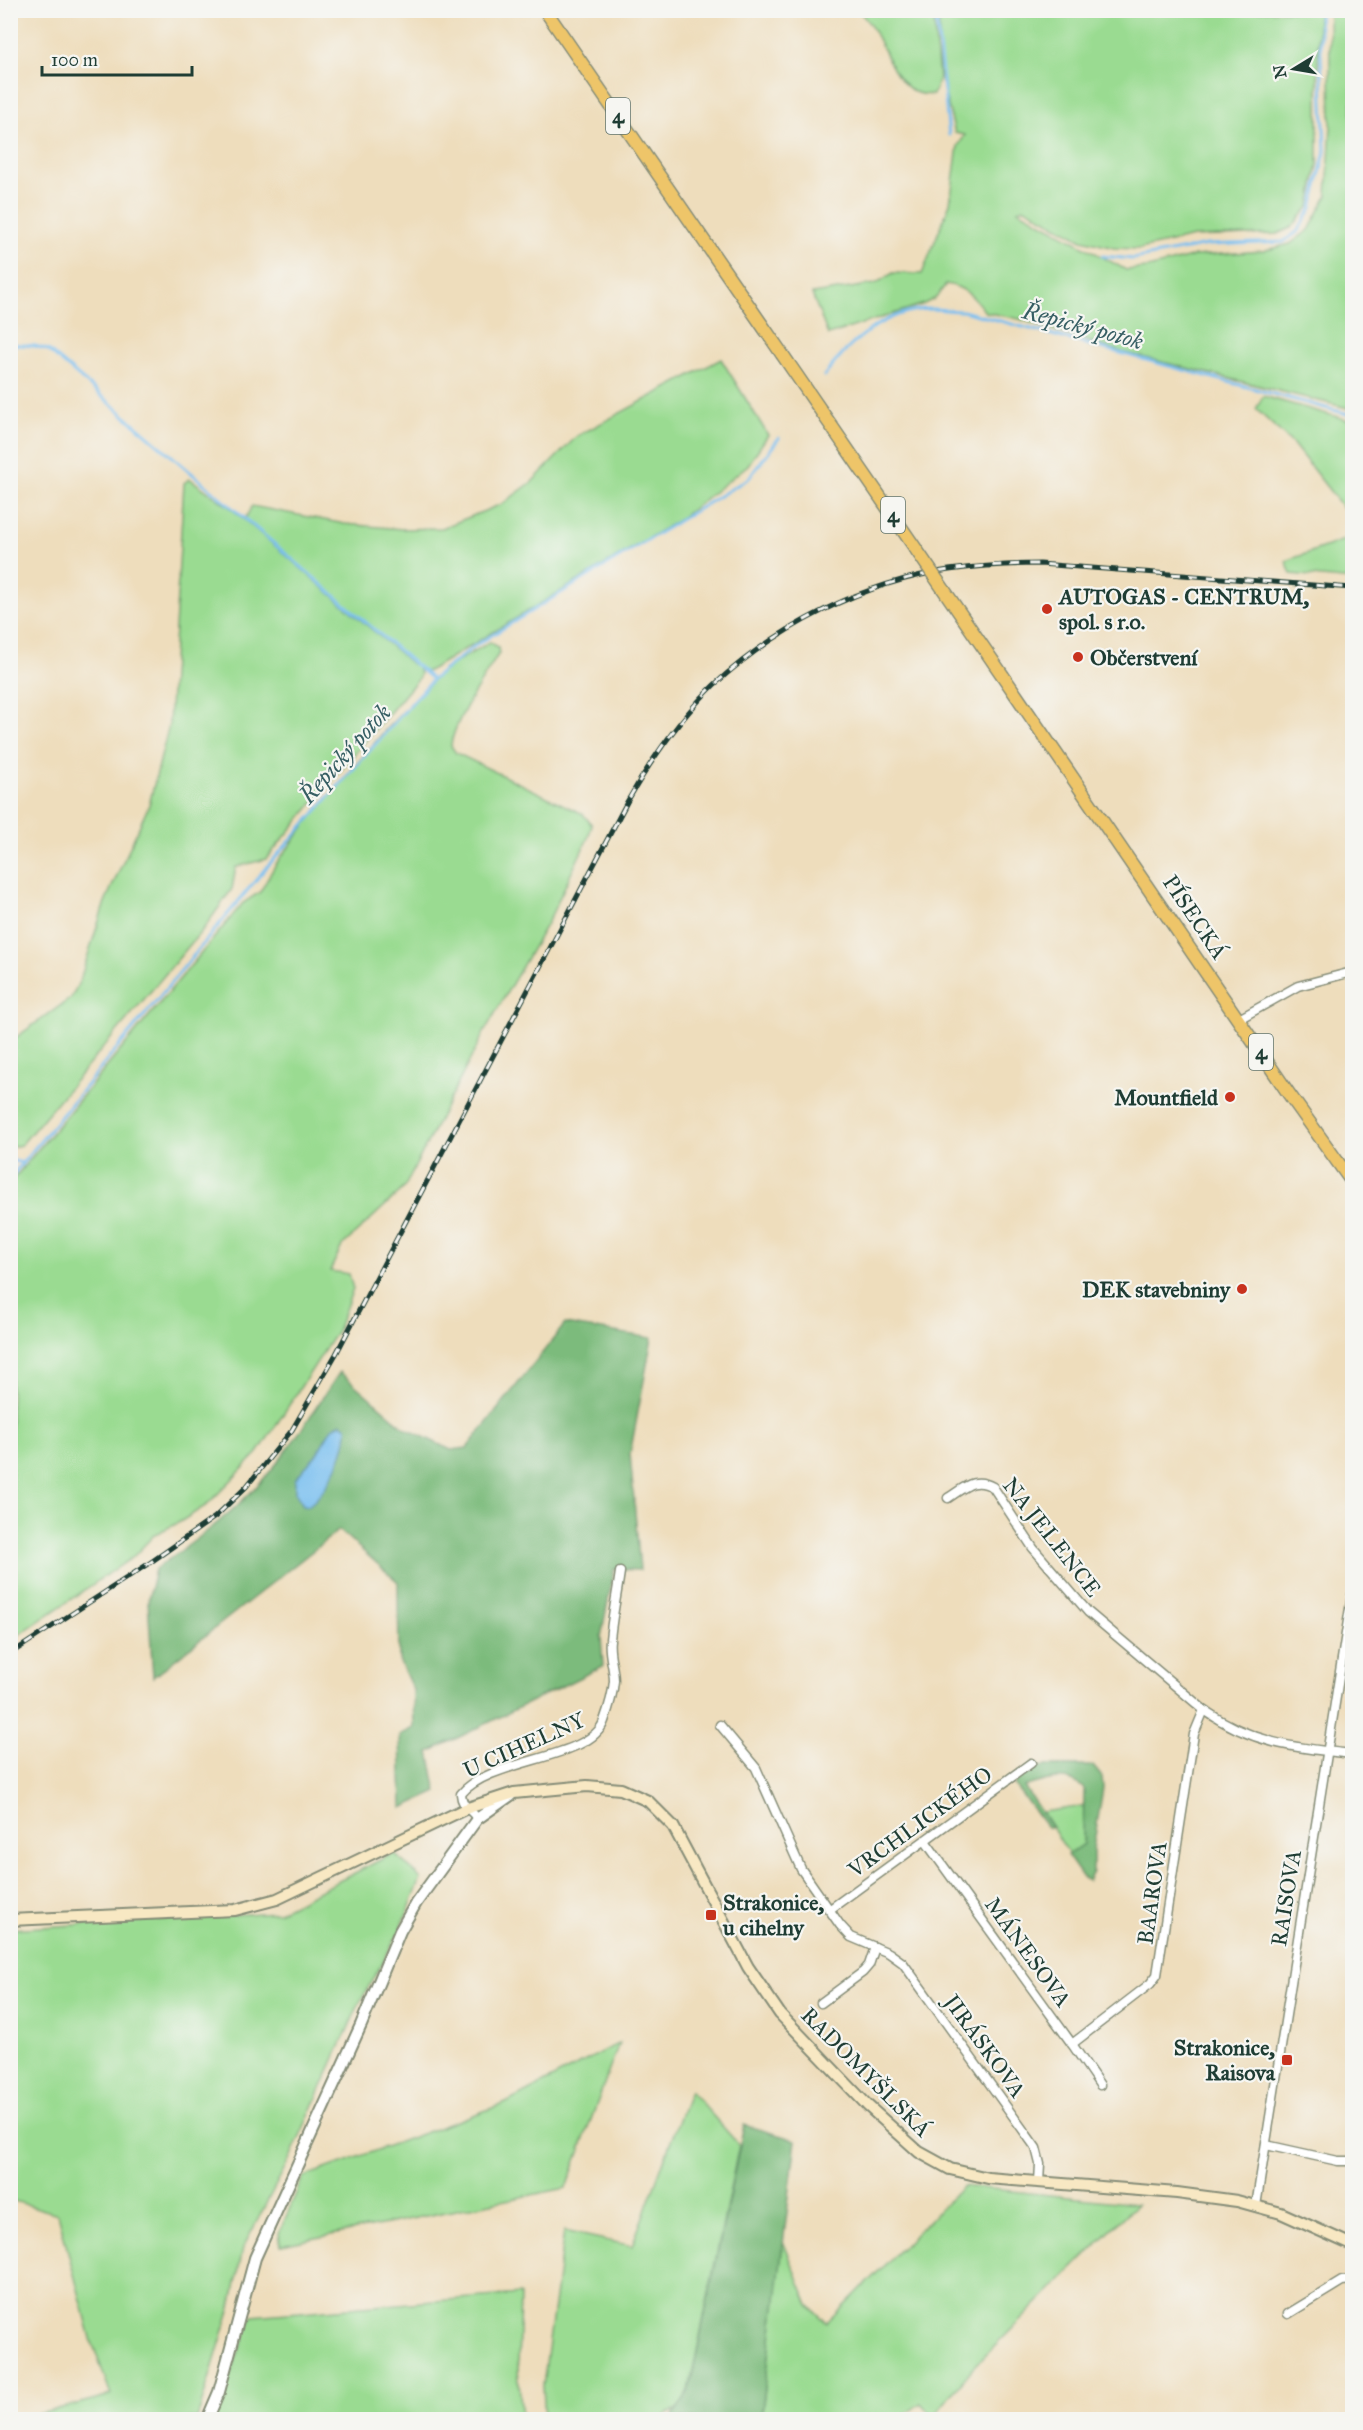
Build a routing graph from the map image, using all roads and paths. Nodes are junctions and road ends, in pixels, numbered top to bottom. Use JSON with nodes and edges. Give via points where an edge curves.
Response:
{"nodes":[{"id":1,"x":545,"y":10,"type":"edge"},
{"id":2,"x":1353,"y":972,"type":"edge"},
{"id":3,"x":1245,"y":1016,"type":"junction"},
{"id":4,"x":1353,"y":1182,"type":"edge"},
{"id":5,"x":948,"y":1498,"type":"dead end"},
{"id":6,"x":620,"y":1572,"type":"dead end"},
{"id":7,"x":1353,"y":1595,"type":"edge"},
{"id":8,"x":1204,"y":1710,"type":"junction"},
{"id":9,"x":720,"y":1725,"type":"dead end"},
{"id":10,"x":1327,"y":1752,"type":"junction"},
{"id":11,"x":1353,"y":1754,"type":"edge"},
{"id":12,"x":1031,"y":1763,"type":"dead end"},
{"id":13,"x":514,"y":1793,"type":"junction"},
{"id":14,"x":465,"y":1809,"type":"junction"},
{"id":15,"x":477,"y":1819,"type":"junction"},
{"id":16,"x":926,"y":1842,"type":"junction"},
{"id":17,"x":829,"y":1910,"type":"junction"},
{"id":18,"x":10,"y":1920,"type":"edge"},
{"id":19,"x":875,"y":1947,"type":"junction"},
{"id":20,"x":821,"y":2003,"type":"dead end"},
{"id":21,"x":1072,"y":2044,"type":"junction"},
{"id":22,"x":1100,"y":2085,"type":"dead end"},
{"id":23,"x":1266,"y":2145,"type":"junction"},
{"id":24,"x":1353,"y":2161,"type":"edge"},
{"id":25,"x":1040,"y":2182,"type":"junction"},
{"id":26,"x":1256,"y":2206,"type":"junction"},
{"id":27,"x":1353,"y":2245,"type":"edge"},
{"id":28,"x":1353,"y":2280,"type":"edge"},
{"id":29,"x":1288,"y":2314,"type":"dead end"},
{"id":30,"x":207,"y":2420,"type":"edge"}],
"edges":[{"from":1,"to":3,"type":"main road","name":"PÍSECKÁ","number":"4","bridge":true,"via":[[1003,676]]},
{"from":2,"to":3,"type":"street","via":[[1307,983]]},
{"from":3,"to":4,"type":"main road","name":"PÍSECKÁ","number":"4"},
{"from":5,"to":8,"type":"street","name":"NA JELENCE","via":[[973,1482],[993,1486],[1033,1548],[1088,1612]]},
{"from":6,"to":14,"type":"street","name":"U CIHELNY","via":[[609,1642],[614,1681],[604,1723],[596,1736],[469,1784],[461,1794]]},
{"from":7,"to":10,"type":"street","name":"RAISOVA"},
{"from":8,"to":10,"type":"street","name":"NA JELENCE","via":[[1253,1738]]},
{"from":8,"to":21,"type":"street","name":"BAAROVA","via":[[1194,1734],[1157,1975]]},
{"from":9,"to":17,"type":"street","name":"JIRÁSKOVA","via":[[756,1768],[801,1869]]},
{"from":10,"to":11,"type":"street","name":"NA JELENCE"},
{"from":10,"to":23,"type":"street","name":"RAISOVA"},
{"from":12,"to":16,"type":"street","name":"VRCHLICKÉHO"},
{"from":13,"to":14,"type":"main road","name":"RADOMYŠLSKÁ"},
{"from":13,"to":15,"type":"street"},
{"from":13,"to":25,"type":"main road","name":"RADOMYŠLSKÁ","via":[[604,1785],[648,1801],[673,1826],[748,1967],[780,2014],[868,2106],[919,2152],[950,2169],[988,2178]]},
{"from":14,"to":15,"type":"street"},
{"from":14,"to":18,"type":"main road","name":"RADOMYŠLSKÁ","via":[[259,1905],[235,1910]]},
{"from":15,"to":30,"type":"street","via":[[400,1931],[255,2258],[219,2392]]},
{"from":16,"to":17,"type":"street","name":"VRCHLICKÉHO"},
{"from":16,"to":21,"type":"street","name":"MÁNESOVA"},
{"from":17,"to":19,"type":"street","name":"JIRÁSKOVA","via":[[845,1932]]},
{"from":19,"to":20,"type":"street","via":[[864,1972]]},
{"from":19,"to":25,"type":"street","name":"JIRÁSKOVA","via":[[903,1964],[1036,2148]]},
{"from":21,"to":22,"type":"street","name":"MÁNESOVA"},
{"from":23,"to":24,"type":"street"},
{"from":23,"to":26,"type":"street","name":"RAISOVA"},
{"from":25,"to":26,"type":"main road","name":"RADOMYŠLSKÁ","via":[[1222,2198]]},
{"from":26,"to":27,"type":"main road","name":"RADOMYŠLSKÁ"},
{"from":28,"to":29,"type":"street","via":[[1342,2281]]}]}
